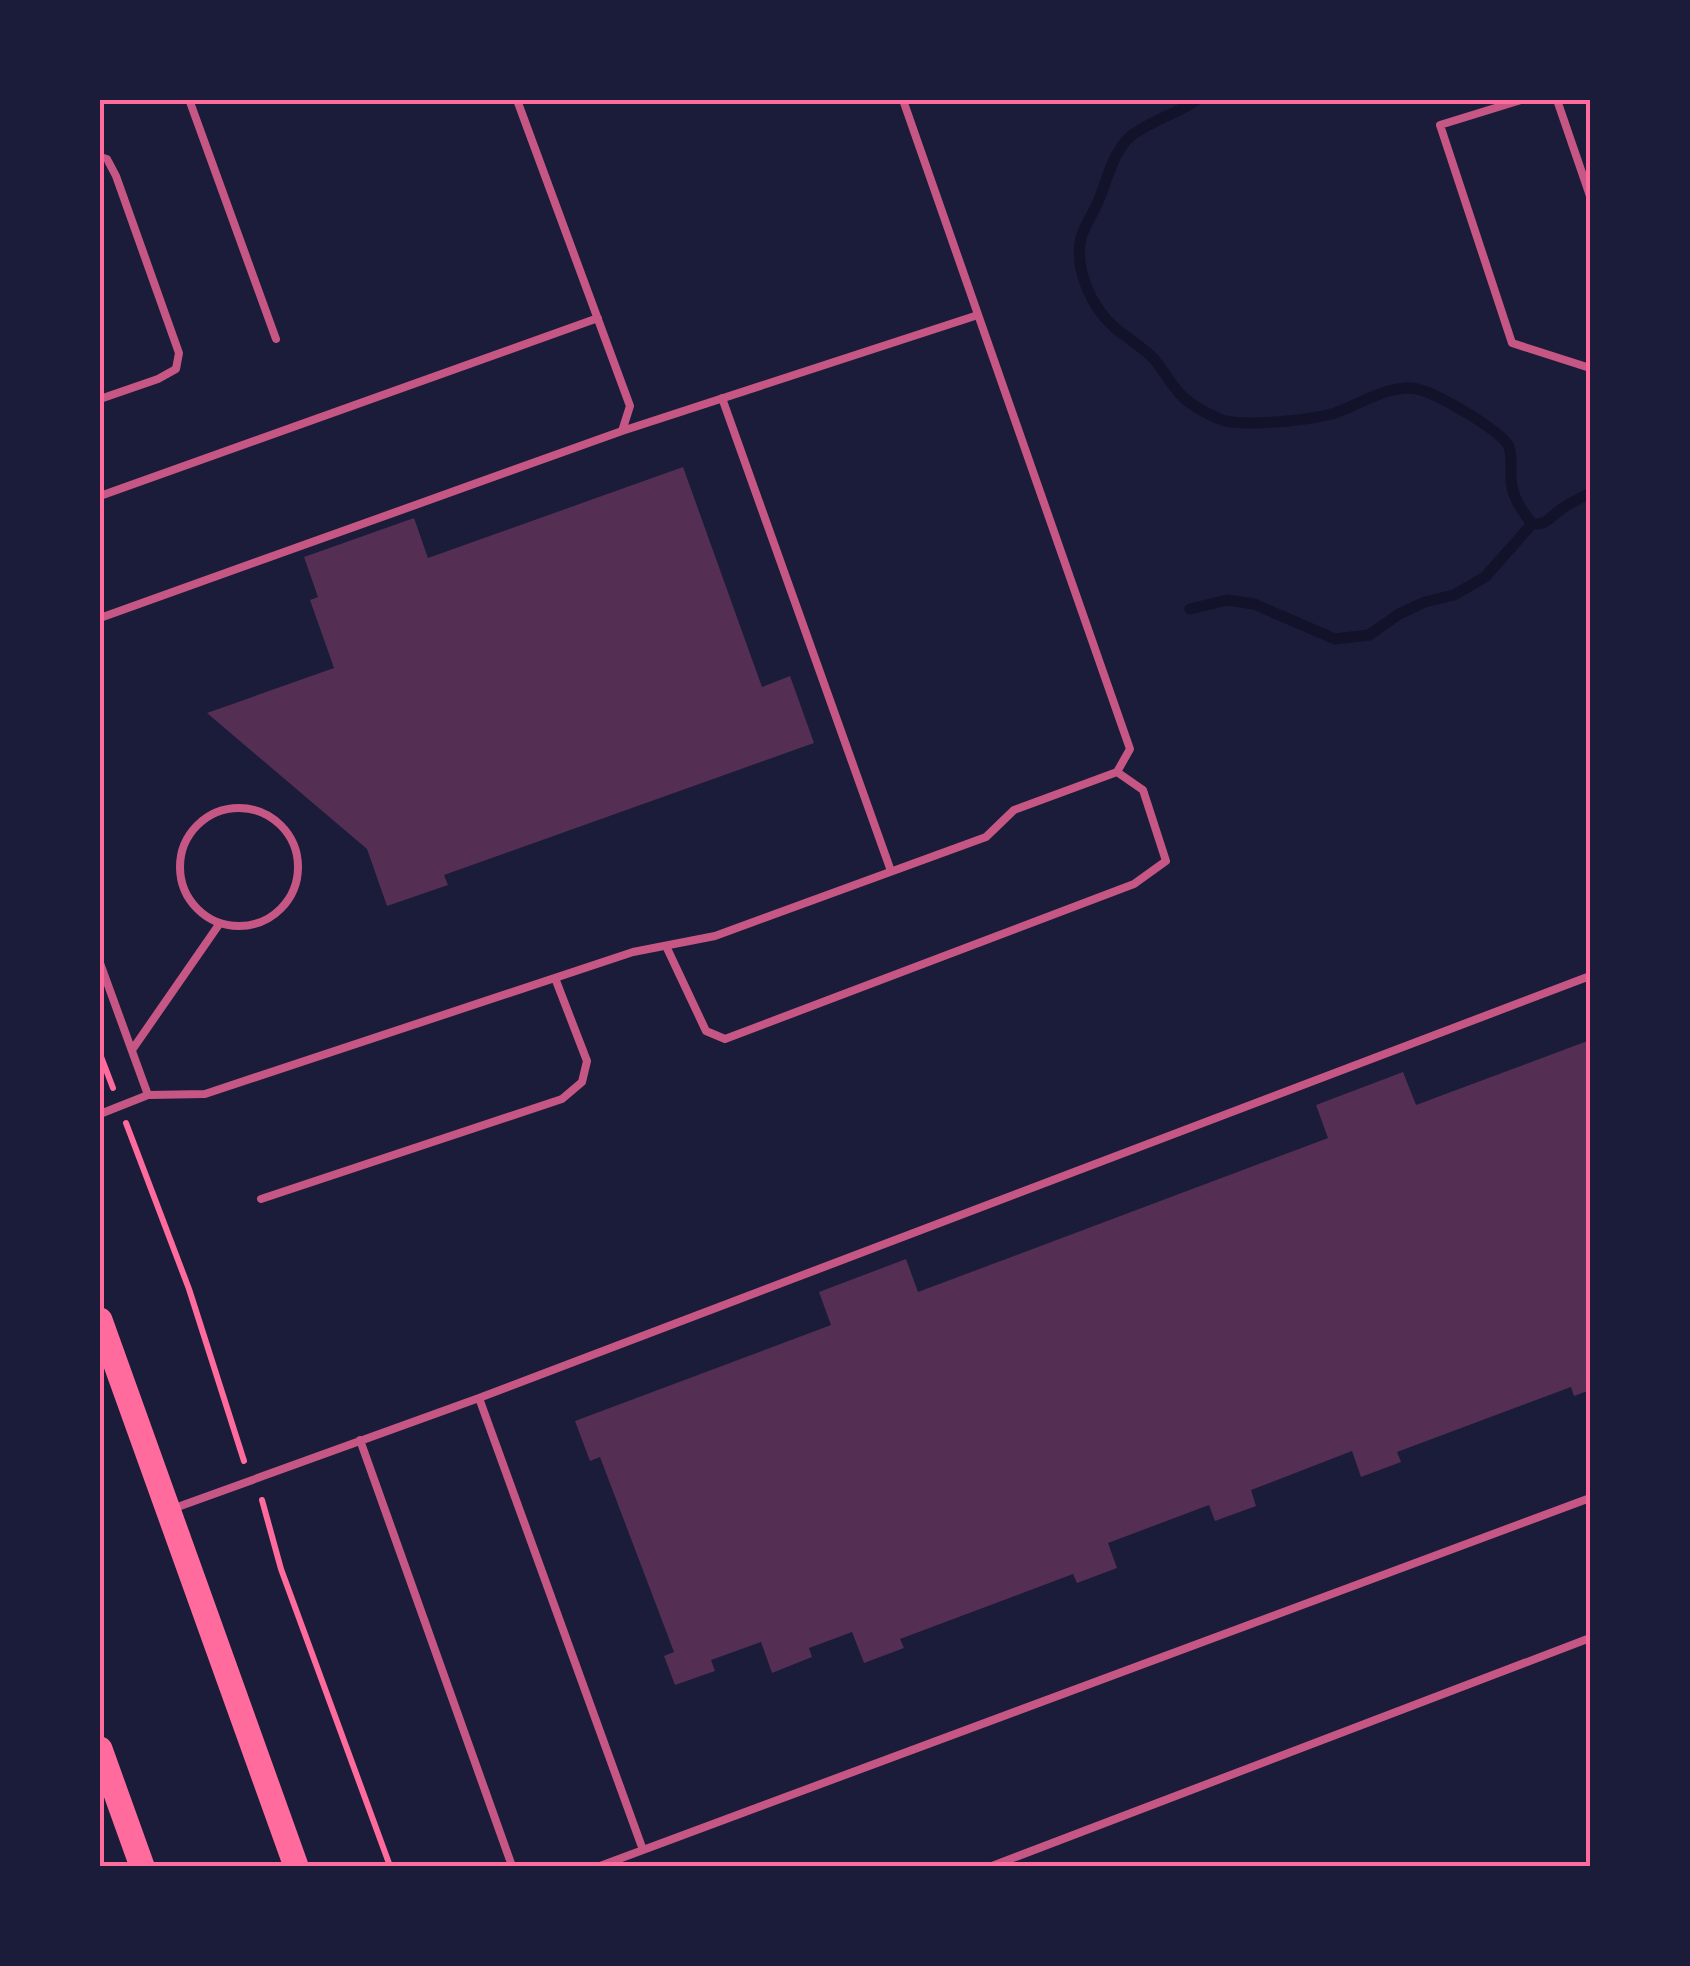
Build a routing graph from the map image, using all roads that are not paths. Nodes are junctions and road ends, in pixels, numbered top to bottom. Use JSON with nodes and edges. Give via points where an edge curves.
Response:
{"nodes":[{"id":1,"x":191,"y":100,"type":"edge"},
{"id":2,"x":517,"y":100,"type":"edge"},
{"id":3,"x":904,"y":100,"type":"edge"},
{"id":4,"x":1521,"y":100,"type":"edge"},
{"id":5,"x":1558,"y":100,"type":"edge"},
{"id":6,"x":100,"y":158,"type":"edge"},
{"id":7,"x":1590,"y":196,"type":"edge"},
{"id":8,"x":978,"y":315,"type":"junction"},
{"id":9,"x":598,"y":318,"type":"junction"},
{"id":10,"x":276,"y":339,"type":"dead end"},
{"id":11,"x":1590,"y":368,"type":"edge"},
{"id":12,"x":722,"y":398,"type":"junction"},
{"id":13,"x":100,"y":399,"type":"edge"},
{"id":14,"x":622,"y":432,"type":"junction"},
{"id":15,"x":100,"y":496,"type":"edge"},
{"id":16,"x":100,"y":618,"type":"edge"},
{"id":17,"x":1117,"y":772,"type":"junction"},
{"id":18,"x":891,"y":871,"type":"junction"},
{"id":19,"x":220,"y":923,"type":"junction"},
{"id":20,"x":666,"y":946,"type":"junction"},
{"id":21,"x":100,"y":963,"type":"edge"},
{"id":22,"x":1590,"y":976,"type":"edge"},
{"id":23,"x":555,"y":978,"type":"junction"},
{"id":24,"x":132,"y":1050,"type":"junction"},
{"id":25,"x":148,"y":1095,"type":"junction"},
{"id":26,"x":100,"y":1114,"type":"edge"},
{"id":27,"x":261,"y":1199,"type":"dead end"},
{"id":28,"x":100,"y":1320,"type":"edge"},
{"id":29,"x":478,"y":1398,"type":"junction"},
{"id":30,"x":360,"y":1440,"type":"junction"},
{"id":31,"x":1590,"y":1498,"type":"edge"},
{"id":32,"x":168,"y":1510,"type":"junction"},
{"id":33,"x":1590,"y":1638,"type":"edge"},
{"id":34,"x":100,"y":1749,"type":"edge"},
{"id":35,"x":643,"y":1850,"type":"junction"},
{"id":36,"x":142,"y":1866,"type":"edge"},
{"id":37,"x":296,"y":1866,"type":"edge"},
{"id":38,"x":512,"y":1866,"type":"edge"},
{"id":39,"x":600,"y":1866,"type":"edge"},
{"id":40,"x":992,"y":1866,"type":"edge"}],
"edges":[{"from":1,"to":10,"type":"lane"},
{"from":2,"to":9,"type":"lane"},
{"from":3,"to":8,"type":"lane"},
{"from":4,"to":11,"type":"lane","via":[[1440,125],[1512,343]]},
{"from":5,"to":7,"type":"lane"},
{"from":6,"to":13,"type":"lane","via":[[116,176],[179,353],[168,374]]},
{"from":8,"to":12,"type":"lane"},
{"from":8,"to":17,"type":"lane","via":[[1130,749]]},
{"from":9,"to":14,"type":"lane","via":[[630,406]]},
{"from":9,"to":15,"type":"lane"},
{"from":12,"to":14,"type":"lane"},
{"from":12,"to":18,"type":"lane"},
{"from":14,"to":16,"type":"lane"},
{"from":17,"to":18,"type":"lane","via":[[1014,810],[986,837]]},
{"from":17,"to":20,"type":"lane","via":[[1143,790],[1166,860],[1134,884],[725,1039],[706,1031]]},
{"from":18,"to":20,"type":"lane","via":[[715,936]]},
{"from":19,"to":19,"type":"lane","via":[[190,901],[182,885],[183,846],[193,829],[218,812],[267,815],[294,845],[296,884],[274,914],[240,926]]},
{"from":19,"to":24,"type":"lane"},
{"from":20,"to":23,"type":"lane"},
{"from":21,"to":24,"type":"lane"},
{"from":22,"to":29,"type":"lane"},
{"from":23,"to":25,"type":"lane","via":[[204,1094]]},
{"from":23,"to":27,"type":"lane","via":[[587,1060],[582,1082],[562,1098]]},
{"from":24,"to":25,"type":"lane"},
{"from":25,"to":26,"type":"lane"},
{"from":28,"to":32,"type":"main road"},
{"from":29,"to":30,"type":"lane"},
{"from":29,"to":35,"type":"lane"},
{"from":30,"to":32,"type":"lane"},
{"from":30,"to":38,"type":"lane"},
{"from":31,"to":35,"type":"lane"},
{"from":32,"to":37,"type":"main road"},
{"from":33,"to":40,"type":"lane"},
{"from":34,"to":36,"type":"main road"},
{"from":35,"to":39,"type":"lane"}]}
